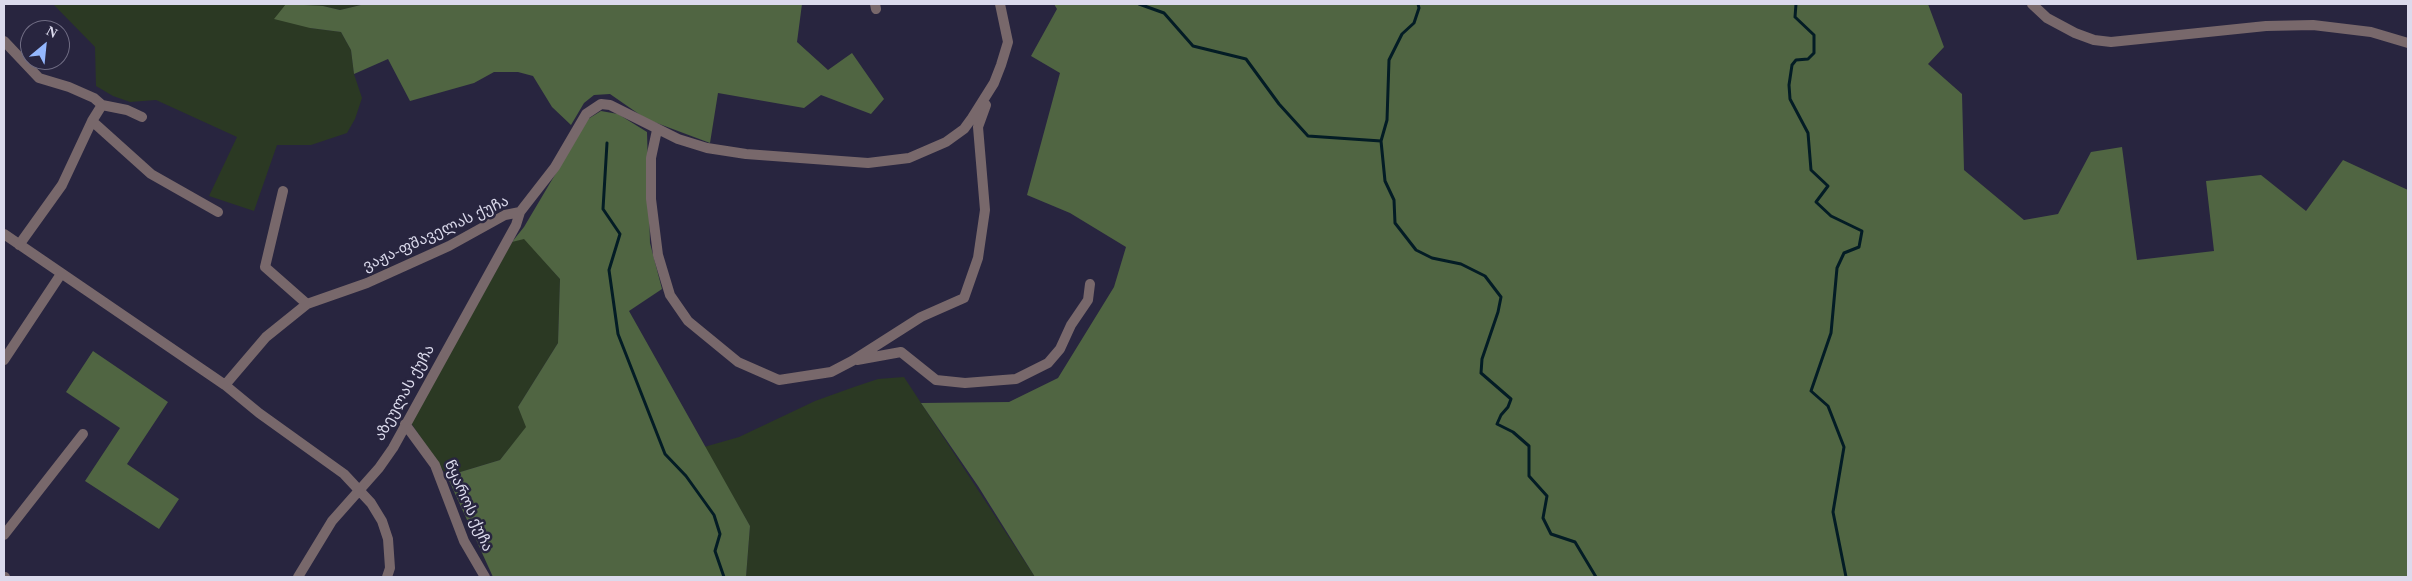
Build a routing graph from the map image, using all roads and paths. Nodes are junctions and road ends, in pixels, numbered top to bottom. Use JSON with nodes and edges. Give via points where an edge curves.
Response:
{"nodes":[{"id":1,"x":1000,"y":4,"type":"edge"},
{"id":2,"x":2032,"y":4,"type":"edge"},
{"id":3,"x":4,"y":41,"type":"edge"},
{"id":4,"x":2408,"y":43,"type":"edge"},
{"id":5,"x":994,"y":83,"type":"junction"},
{"id":6,"x":102,"y":105,"type":"junction"},
{"id":7,"x":142,"y":117,"type":"dead end"},
{"id":8,"x":92,"y":121,"type":"junction"},
{"id":9,"x":657,"y":130,"type":"junction"},
{"id":10,"x":283,"y":190,"type":"dead end"},
{"id":11,"x":218,"y":212,"type":"dead end"},
{"id":12,"x":520,"y":212,"type":"junction"},
{"id":13,"x":4,"y":234,"type":"edge"},
{"id":14,"x":19,"y":245,"type":"junction"},
{"id":15,"x":61,"y":274,"type":"junction"},
{"id":16,"x":1090,"y":284,"type":"dead end"},
{"id":17,"x":307,"y":304,"type":"junction"},
{"id":18,"x":4,"y":360,"type":"edge"},
{"id":19,"x":852,"y":361,"type":"junction"},
{"id":20,"x":225,"y":385,"type":"junction"},
{"id":21,"x":405,"y":424,"type":"junction"},
{"id":22,"x":83,"y":434,"type":"dead end"},
{"id":23,"x":359,"y":490,"type":"junction"},
{"id":24,"x":4,"y":535,"type":"edge"},
{"id":25,"x":298,"y":577,"type":"edge"},
{"id":26,"x":387,"y":577,"type":"edge"},
{"id":27,"x":485,"y":577,"type":"edge"}],
"edges":[{"from":1,"to":5,"type":"street","name":"ვაჟა-ფშაველას ქუჩა","via":[[1008,42]]},
{"from":2,"to":4,"type":"street","via":[[2048,18],[2075,33],[2112,42],[2266,26],[2313,25],[2371,32]]},
{"from":3,"to":6,"type":"street","via":[[39,78],[69,87]]},
{"from":5,"to":9,"type":"street","name":"ვაჟა-ფშაველას ქუჩა","via":[[964,129],[946,142],[909,158],[888,162],[850,163],[746,154],[707,148]]},
{"from":5,"to":19,"type":"street","via":[[978,127],[985,210],[978,258],[964,298],[921,317]]},
{"from":6,"to":7,"type":"street"},
{"from":6,"to":8,"type":"street"},
{"from":8,"to":11,"type":"street","via":[[152,174]]},
{"from":8,"to":14,"type":"street","via":[[62,185]]},
{"from":9,"to":12,"type":"street","name":"ვაჟა-ფშაველას ქუჩა","via":[[610,105],[594,107],[586,114],[555,167]]},
{"from":9,"to":19,"type":"street","via":[[651,158],[651,199],[658,256],[670,295],[688,321],[738,362],[778,380],[831,372]]},
{"from":10,"to":17,"type":"street","via":[[265,267]]},
{"from":12,"to":17,"type":"street","name":"ვაჟა-ფშაველას ქუჩა","via":[[505,215],[449,246],[367,283]]},
{"from":12,"to":21,"type":"street","name":"აზეულას ქუჩა","via":[[516,225]]},
{"from":13,"to":14,"type":"street"},
{"from":14,"to":15,"type":"street"},
{"from":15,"to":18,"type":"street"},
{"from":15,"to":20,"type":"street"},
{"from":16,"to":19,"type":"street","via":[[1088,300],[1060,349],[1048,362],[1016,379],[965,383],[936,380],[901,352]]},
{"from":17,"to":20,"type":"street","name":"ვაჟა-ფშაველას ქუჩა","via":[[266,337]]},
{"from":20,"to":23,"type":"street","via":[[344,474]]},
{"from":21,"to":23,"type":"street","name":"აზეულას ქუჩა","via":[[379,468]]},
{"from":21,"to":27,"type":"street","name":"წყაროს ქუჩა","via":[[435,465],[464,541]]},
{"from":22,"to":24,"type":"street"},
{"from":23,"to":25,"type":"street","name":"აზეულას ქუჩა","via":[[332,521]]},
{"from":23,"to":26,"type":"street","via":[[378,515],[388,539],[390,568]]}]}
